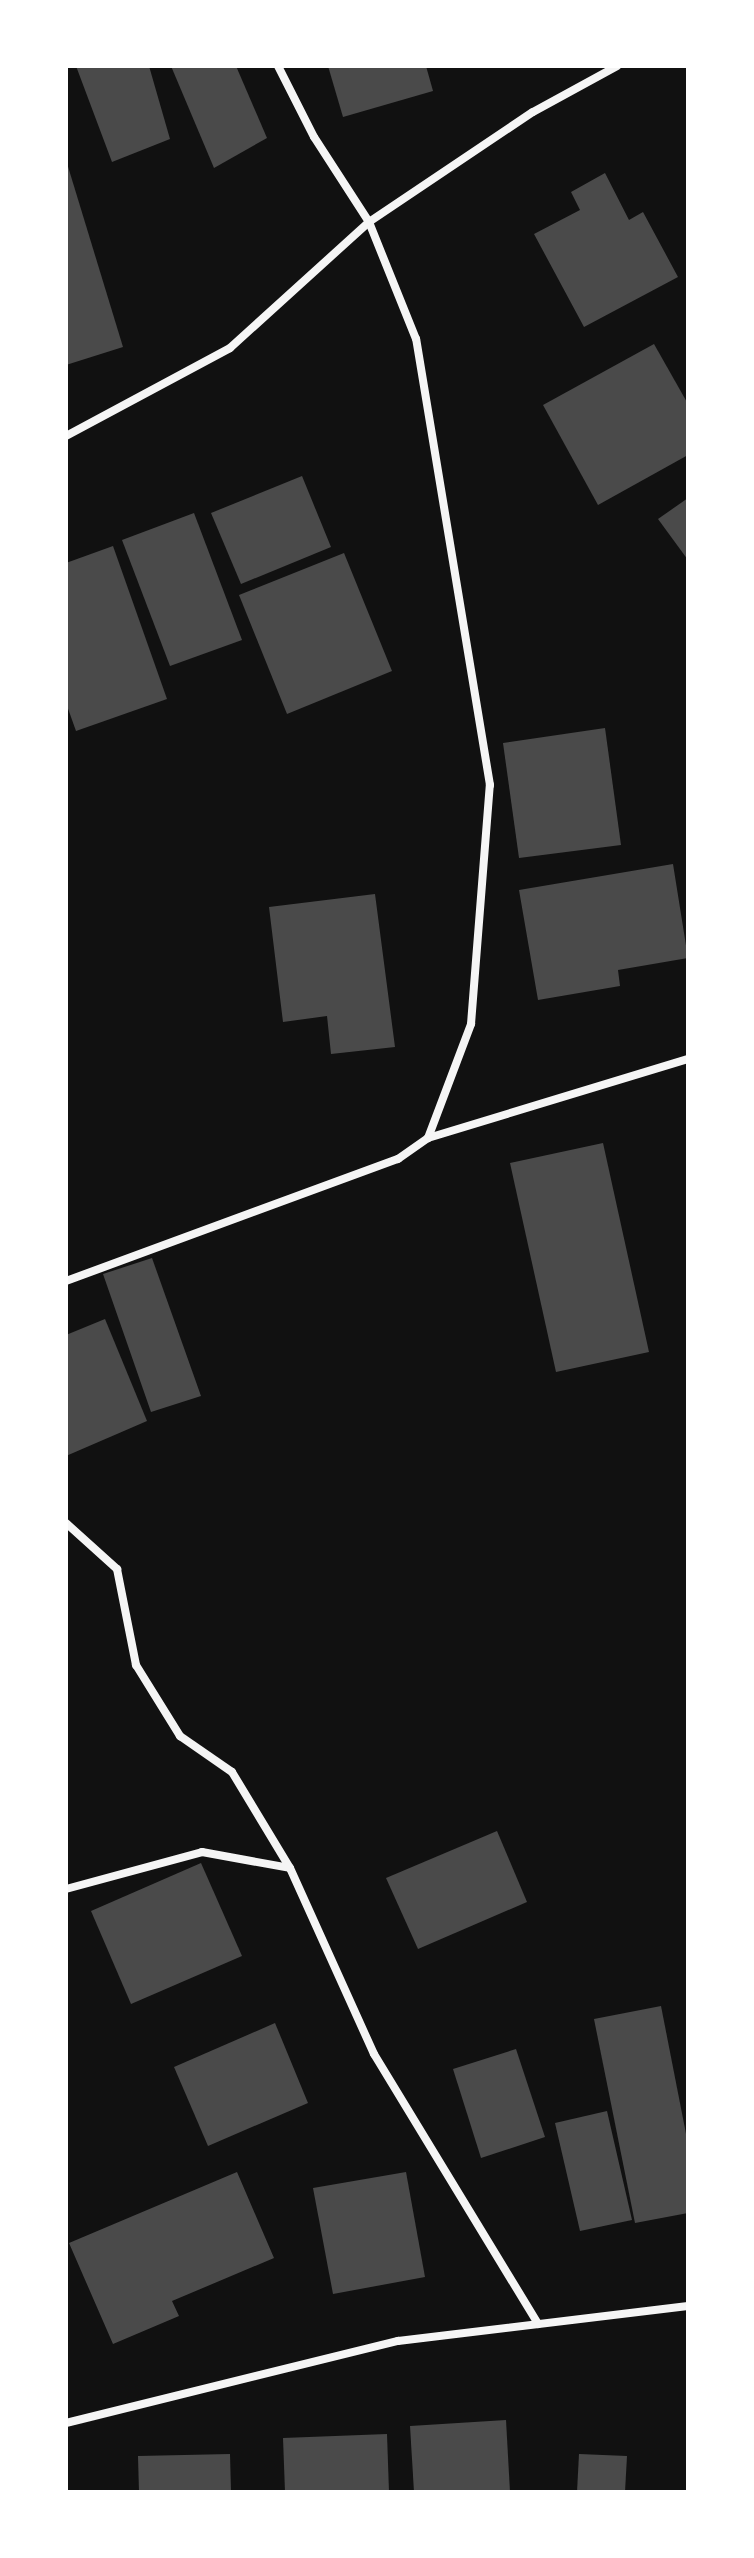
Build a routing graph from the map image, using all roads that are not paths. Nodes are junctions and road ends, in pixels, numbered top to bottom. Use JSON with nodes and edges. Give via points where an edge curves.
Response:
{"nodes":[{"id":1,"x":278,"y":66,"type":"edge"},
{"id":2,"x":617,"y":66,"type":"edge"},
{"id":3,"x":369,"y":222,"type":"junction"},
{"id":4,"x":66,"y":436,"type":"edge"},
{"id":5,"x":688,"y":1059,"type":"edge"},
{"id":6,"x":428,"y":1138,"type":"junction"},
{"id":7,"x":66,"y":1281,"type":"edge"},
{"id":8,"x":66,"y":1523,"type":"edge"},
{"id":9,"x":290,"y":1868,"type":"junction"},
{"id":10,"x":66,"y":1889,"type":"edge"},
{"id":11,"x":688,"y":2306,"type":"edge"},
{"id":12,"x":538,"y":2324,"type":"junction"},
{"id":13,"x":66,"y":2423,"type":"edge"}],
"edges":[{"from":1,"to":3,"type":"street","via":[[314,137]]},
{"from":2,"to":3,"type":"street","via":[[533,112]]},
{"from":3,"to":4,"type":"street","via":[[230,348]]},
{"from":3,"to":6,"type":"street","via":[[416,339],[490,785],[471,1024]]},
{"from":5,"to":6,"type":"street"},
{"from":6,"to":7,"type":"street","via":[[398,1159]]},
{"from":8,"to":9,"type":"street","via":[[117,1569],[136,1665],[180,1736],[232,1772]]},
{"from":9,"to":10,"type":"street","via":[[202,1852]]},
{"from":9,"to":12,"type":"street","via":[[374,2054]]},
{"from":11,"to":12,"type":"street"},
{"from":12,"to":13,"type":"street","via":[[398,2341]]}]}
